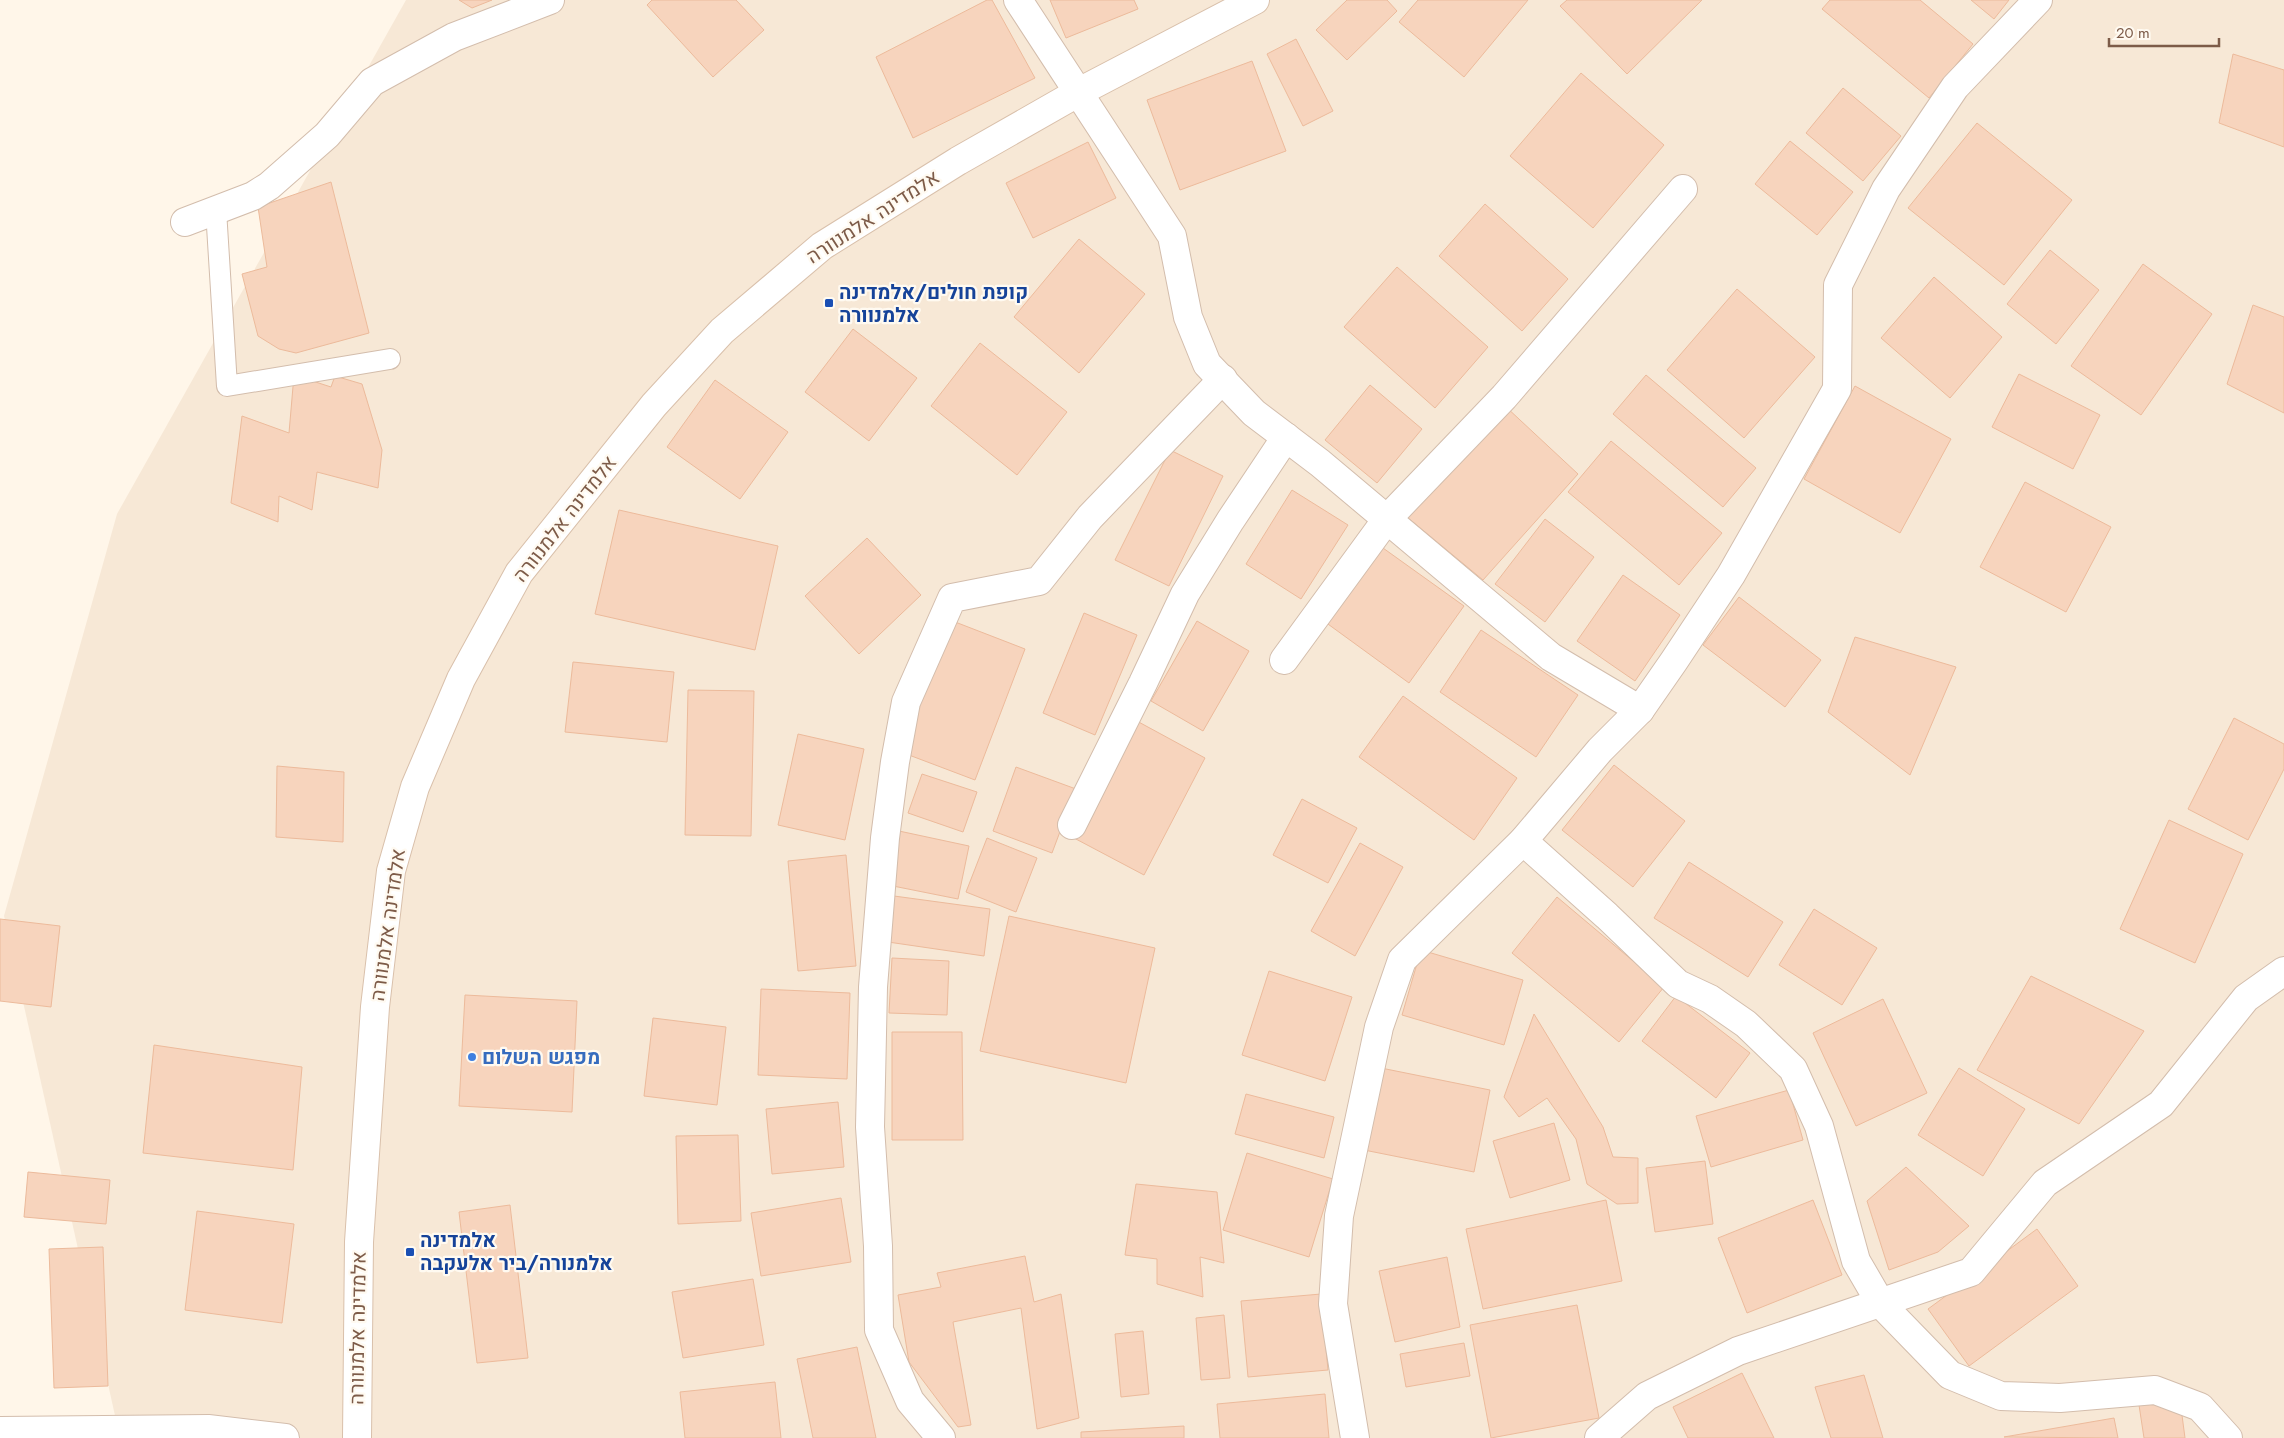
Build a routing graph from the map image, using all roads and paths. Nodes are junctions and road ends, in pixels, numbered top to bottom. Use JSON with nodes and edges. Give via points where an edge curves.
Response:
{"nodes":[{"id":1,"x":550,"y":0,"type":"edge"},
{"id":2,"x":1018,"y":0,"type":"edge"},
{"id":3,"x":1256,"y":0,"type":"edge"},
{"id":4,"x":2038,"y":0,"type":"edge"},
{"id":5,"x":1079,"y":92,"type":"junction"},
{"id":6,"x":1683,"y":189,"type":"dead end"},
{"id":7,"x":216,"y":210,"type":"junction"},
{"id":8,"x":185,"y":222,"type":"dead end"},
{"id":9,"x":390,"y":359,"type":"dead end"},
{"id":10,"x":1223,"y":380,"type":"junction"},
{"id":11,"x":1286,"y":437,"type":"junction"},
{"id":12,"x":1387,"y":519,"type":"junction"},
{"id":13,"x":1284,"y":660,"type":"dead end"},
{"id":14,"x":1640,"y":710,"type":"junction"},
{"id":15,"x":1072,"y":825,"type":"dead end"},
{"id":16,"x":1523,"y":841,"type":"junction"},
{"id":17,"x":2284,"y":971,"type":"edge"},
{"id":18,"x":1881,"y":1304,"type":"junction"},
{"id":19,"x":0,"y":1431,"type":"edge"},
{"id":20,"x":284,"y":1438,"type":"edge"},
{"id":21,"x":357,"y":1438,"type":"edge"},
{"id":22,"x":941,"y":1438,"type":"edge"},
{"id":23,"x":1355,"y":1438,"type":"edge"},
{"id":24,"x":1599,"y":1438,"type":"edge"},
{"id":25,"x":2228,"y":1438,"type":"edge"}],
"edges":[{"from":1,"to":7,"type":"street","via":[[454,37],[372,82],[326,136],[269,186],[253,196]]},
{"from":2,"to":5,"type":"street"},
{"from":3,"to":5,"type":"street","name":"אלמדינה אלמנוורה"},
{"from":4,"to":14,"type":"street","via":[[1955,87],[1886,189],[1838,285],[1837,390],[1731,574]]},
{"from":5,"to":10,"type":"street","via":[[1172,236],[1188,318],[1207,364]]},
{"from":5,"to":21,"type":"street","name":"אלמדינה אלמנוורה","via":[[958,161],[822,246],[722,331],[654,405],[519,573],[461,679],[415,787],[391,871],[375,1007],[359,1242]]},
{"from":6,"to":12,"type":"street","via":[[1504,397]]},
{"from":7,"to":8,"type":"street"},
{"from":7,"to":9,"type":"lane","via":[[227,386]]},
{"from":10,"to":11,"type":"street","via":[[1254,413]]},
{"from":10,"to":22,"type":"street","via":[[1090,517],[1039,581],[952,598],[906,702],[885,838],[873,987],[870,1127],[878,1246],[879,1330],[910,1401]]},
{"from":11,"to":12,"type":"street"},
{"from":11,"to":15,"type":"street","via":[[1185,594]]},
{"from":12,"to":13,"type":"street"},
{"from":12,"to":14,"type":"street","via":[[1551,657]]},
{"from":14,"to":16,"type":"street","via":[[1600,750]]},
{"from":16,"to":18,"type":"street","via":[[1608,916],[1678,984],[1710,999],[1746,1024],[1793,1069],[1819,1126],[1856,1262]]},
{"from":16,"to":23,"type":"street","via":[[1402,960],[1379,1027],[1339,1216],[1333,1304]]},
{"from":17,"to":18,"type":"street","via":[[2246,998],[2161,1104],[2045,1183],[1971,1272]]},
{"from":18,"to":24,"type":"street","via":[[1738,1351],[1647,1396]]},
{"from":18,"to":25,"type":"street","via":[[1950,1375],[2001,1396],[2060,1398],[2156,1390],[2200,1407]]},
{"from":19,"to":20,"type":"street","via":[[208,1428]]}]}
